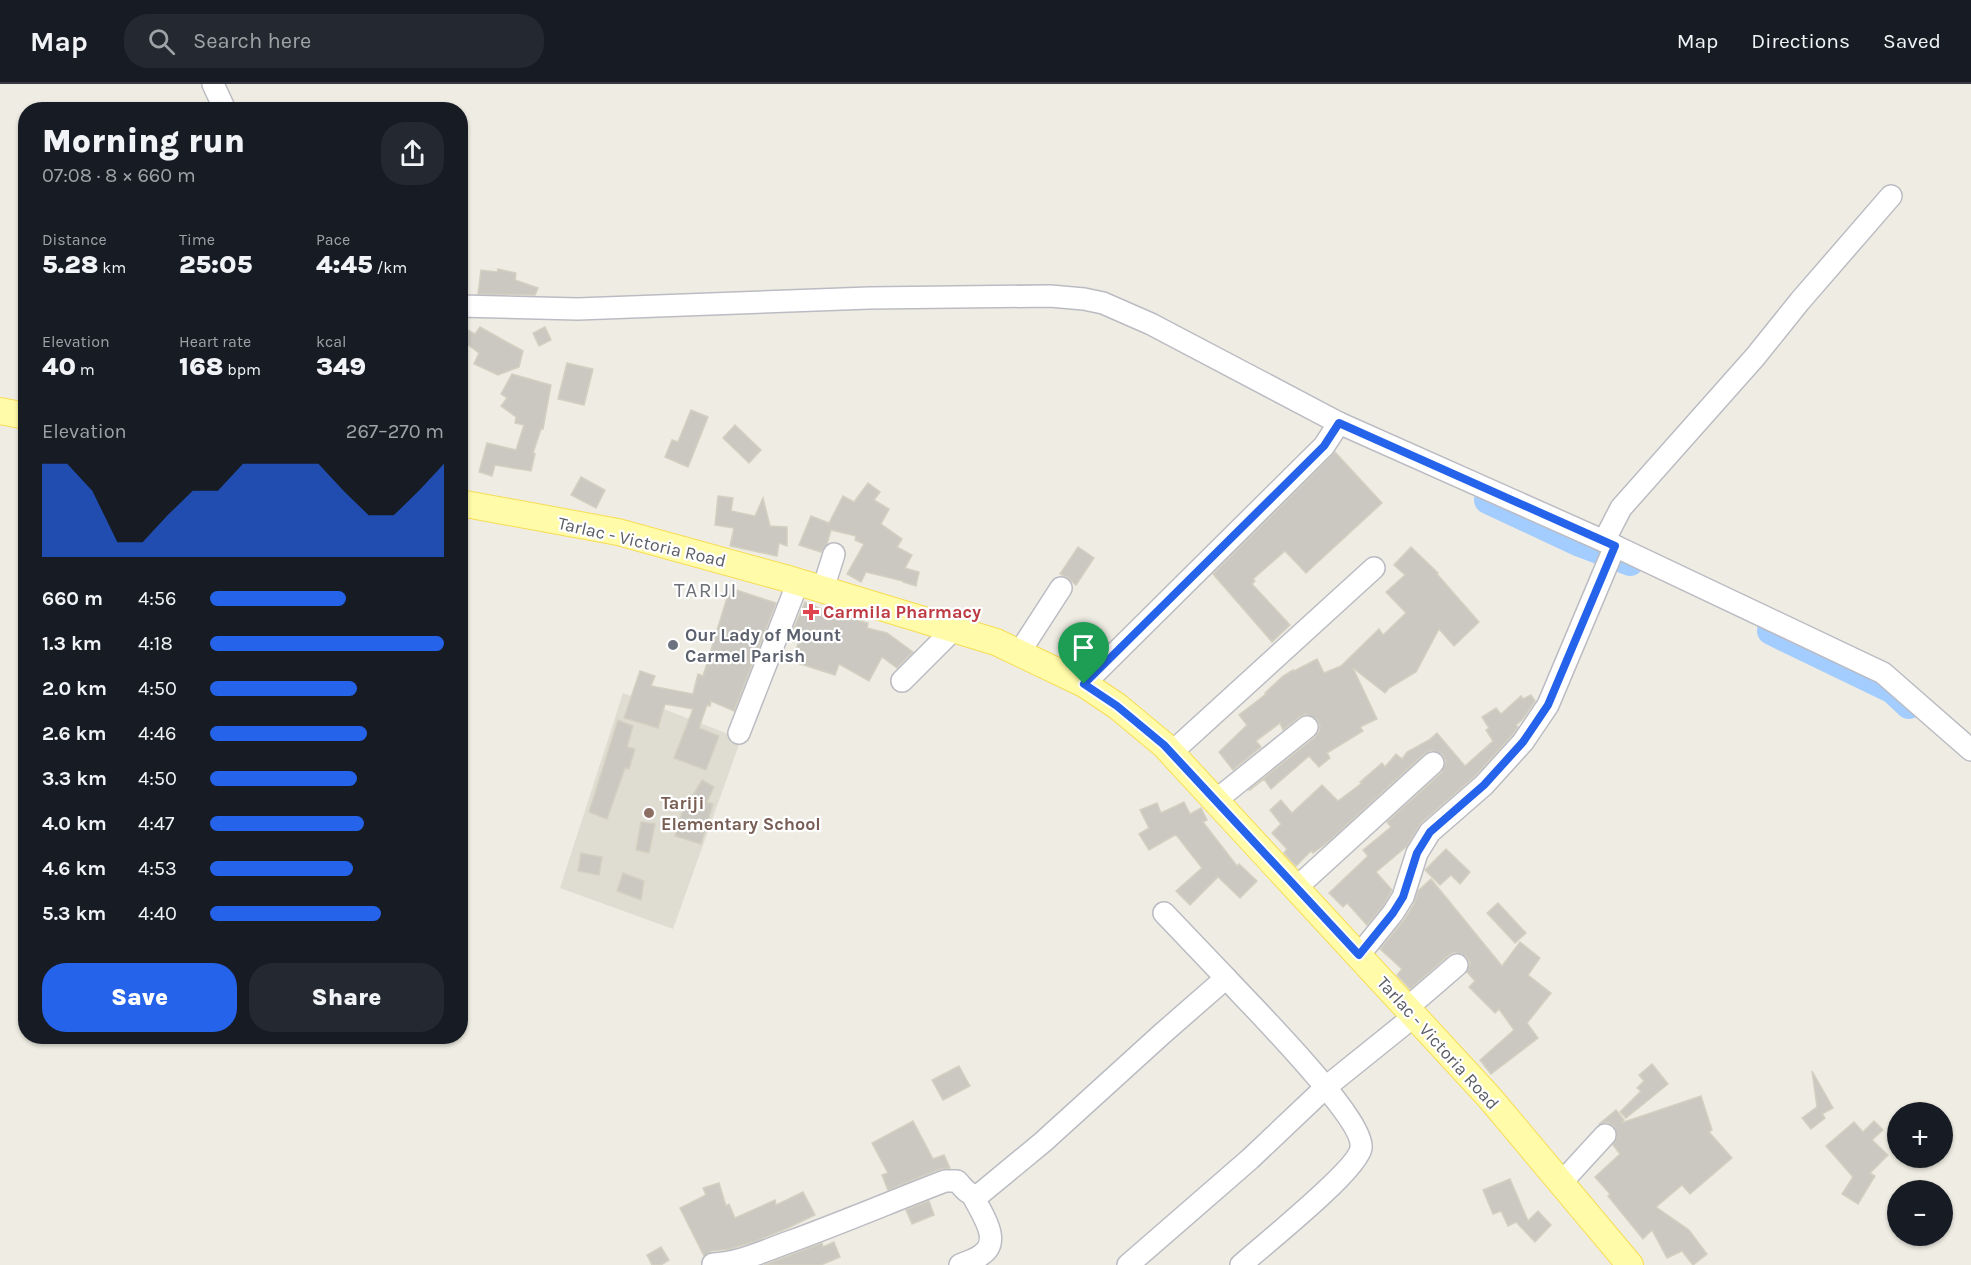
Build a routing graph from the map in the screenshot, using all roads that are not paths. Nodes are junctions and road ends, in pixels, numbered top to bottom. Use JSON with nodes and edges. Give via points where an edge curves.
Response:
{"nodes":[{"id":1,"x":213,"y":84,"type":"edge"},
{"id":2,"x":221,"y":102,"type":"edge"},
{"id":3,"x":1891,"y":196,"type":"dead end"},
{"id":4,"x":468,"y":306,"type":"edge"},
{"id":5,"x":0,"y":411,"type":"edge"},
{"id":6,"x":18,"y":414,"type":"edge"},
{"id":7,"x":1338,"y":424,"type":"junction"},
{"id":8,"x":468,"y":505,"type":"edge"},
{"id":9,"x":1610,"y":551,"type":"junction"},
{"id":10,"x":834,"y":554,"type":"dead end"},
{"id":11,"x":1374,"y":568,"type":"dead end"},
{"id":12,"x":798,"y":582,"type":"junction"},
{"id":13,"x":1061,"y":588,"type":"dead end"},
{"id":14,"x":822,"y":589,"type":"junction"},
{"id":15,"x":954,"y":629,"type":"junction"},
{"id":16,"x":1019,"y":653,"type":"junction"},
{"id":17,"x":902,"y":681,"type":"dead end"},
{"id":18,"x":1084,"y":684,"type":"junction"},
{"id":19,"x":1307,"y":727,"type":"dead end"},
{"id":20,"x":739,"y":734,"type":"dead end"},
{"id":21,"x":1971,"y":750,"type":"edge"},
{"id":22,"x":1171,"y":753,"type":"junction"},
{"id":23,"x":1433,"y":763,"type":"dead end"},
{"id":24,"x":1215,"y":801,"type":"junction"},
{"id":25,"x":1296,"y":888,"type":"junction"},
{"id":26,"x":1164,"y":913,"type":"dead end"},
{"id":27,"x":1359,"y":955,"type":"junction"},
{"id":28,"x":1457,"y":965,"type":"dead end"},
{"id":29,"x":1226,"y":978,"type":"junction"},
{"id":30,"x":1409,"y":1013,"type":"junction"},
{"id":31,"x":1326,"y":1087,"type":"junction"},
{"id":32,"x":1605,"y":1135,"type":"dead end"},
{"id":33,"x":1561,"y":1183,"type":"junction"},
{"id":34,"x":974,"y":1196,"type":"junction"},
{"id":35,"x":713,"y":1264,"type":"edge"},
{"id":36,"x":960,"y":1265,"type":"edge"},
{"id":37,"x":1128,"y":1265,"type":"edge"},
{"id":38,"x":1241,"y":1265,"type":"edge"},
{"id":39,"x":1630,"y":1265,"type":"edge"}],
"edges":[{"from":1,"to":2,"type":"street"},
{"from":3,"to":9,"type":"street","via":[[1621,508]]},
{"from":4,"to":7,"type":"street","via":[[578,309],[869,298],[1084,299],[1151,324]]},
{"from":5,"to":6,"type":"main road"},
{"from":7,"to":9,"type":"street"},
{"from":7,"to":18,"type":"street","via":[[1324,446]]},
{"from":8,"to":12,"type":"main road","name":"Tarlac - Victoria Road","via":[[618,532]]},
{"from":9,"to":21,"type":"street","via":[[1883,673]]},
{"from":9,"to":27,"type":"street","via":[[1548,705],[1523,742],[1484,785],[1430,832],[1417,853],[1403,897]]},
{"from":10,"to":14,"type":"street"},
{"from":11,"to":22,"type":"street"},
{"from":12,"to":14,"type":"main road","name":"Tarlac - Victoria Road"},
{"from":12,"to":20,"type":"street"},
{"from":13,"to":16,"type":"street"},
{"from":14,"to":15,"type":"main road","name":"Tarlac - Victoria Road"},
{"from":15,"to":16,"type":"main road","name":"Tarlac - Victoria Road"},
{"from":15,"to":17,"type":"street"},
{"from":16,"to":18,"type":"main road","name":"Tarlac - Victoria Road"},
{"from":18,"to":22,"type":"main road","name":"Tarlac - Victoria Road","via":[[1117,706]]},
{"from":19,"to":24,"type":"street"},
{"from":22,"to":24,"type":"main road","name":"Tarlac - Victoria Road"},
{"from":23,"to":25,"type":"street"},
{"from":24,"to":25,"type":"main road","name":"Tarlac - Victoria Road"},
{"from":25,"to":27,"type":"main road","name":"Tarlac - Victoria Road"},
{"from":26,"to":29,"type":"street"},
{"from":27,"to":30,"type":"main road","name":"Tarlac - Victoria Road"},
{"from":28,"to":30,"type":"street"},
{"from":29,"to":31,"type":"street"},
{"from":29,"to":34,"type":"street","via":[[988,1190]]},
{"from":30,"to":31,"type":"street"},
{"from":30,"to":33,"type":"main road","name":"Tarlac - Victoria Road","via":[[1489,1097]]},
{"from":31,"to":37,"type":"street"},
{"from":31,"to":38,"type":"street","via":[[1360,1138],[1356,1160]]},
{"from":32,"to":33,"type":"street"},
{"from":33,"to":39,"type":"main road","name":"Tarlac - Victoria Road"},
{"from":34,"to":35,"type":"street","via":[[957,1180],[945,1180],[819,1231],[744,1258]]},
{"from":34,"to":36,"type":"street","via":[[992,1235],[991,1243],[983,1255]]}]}
